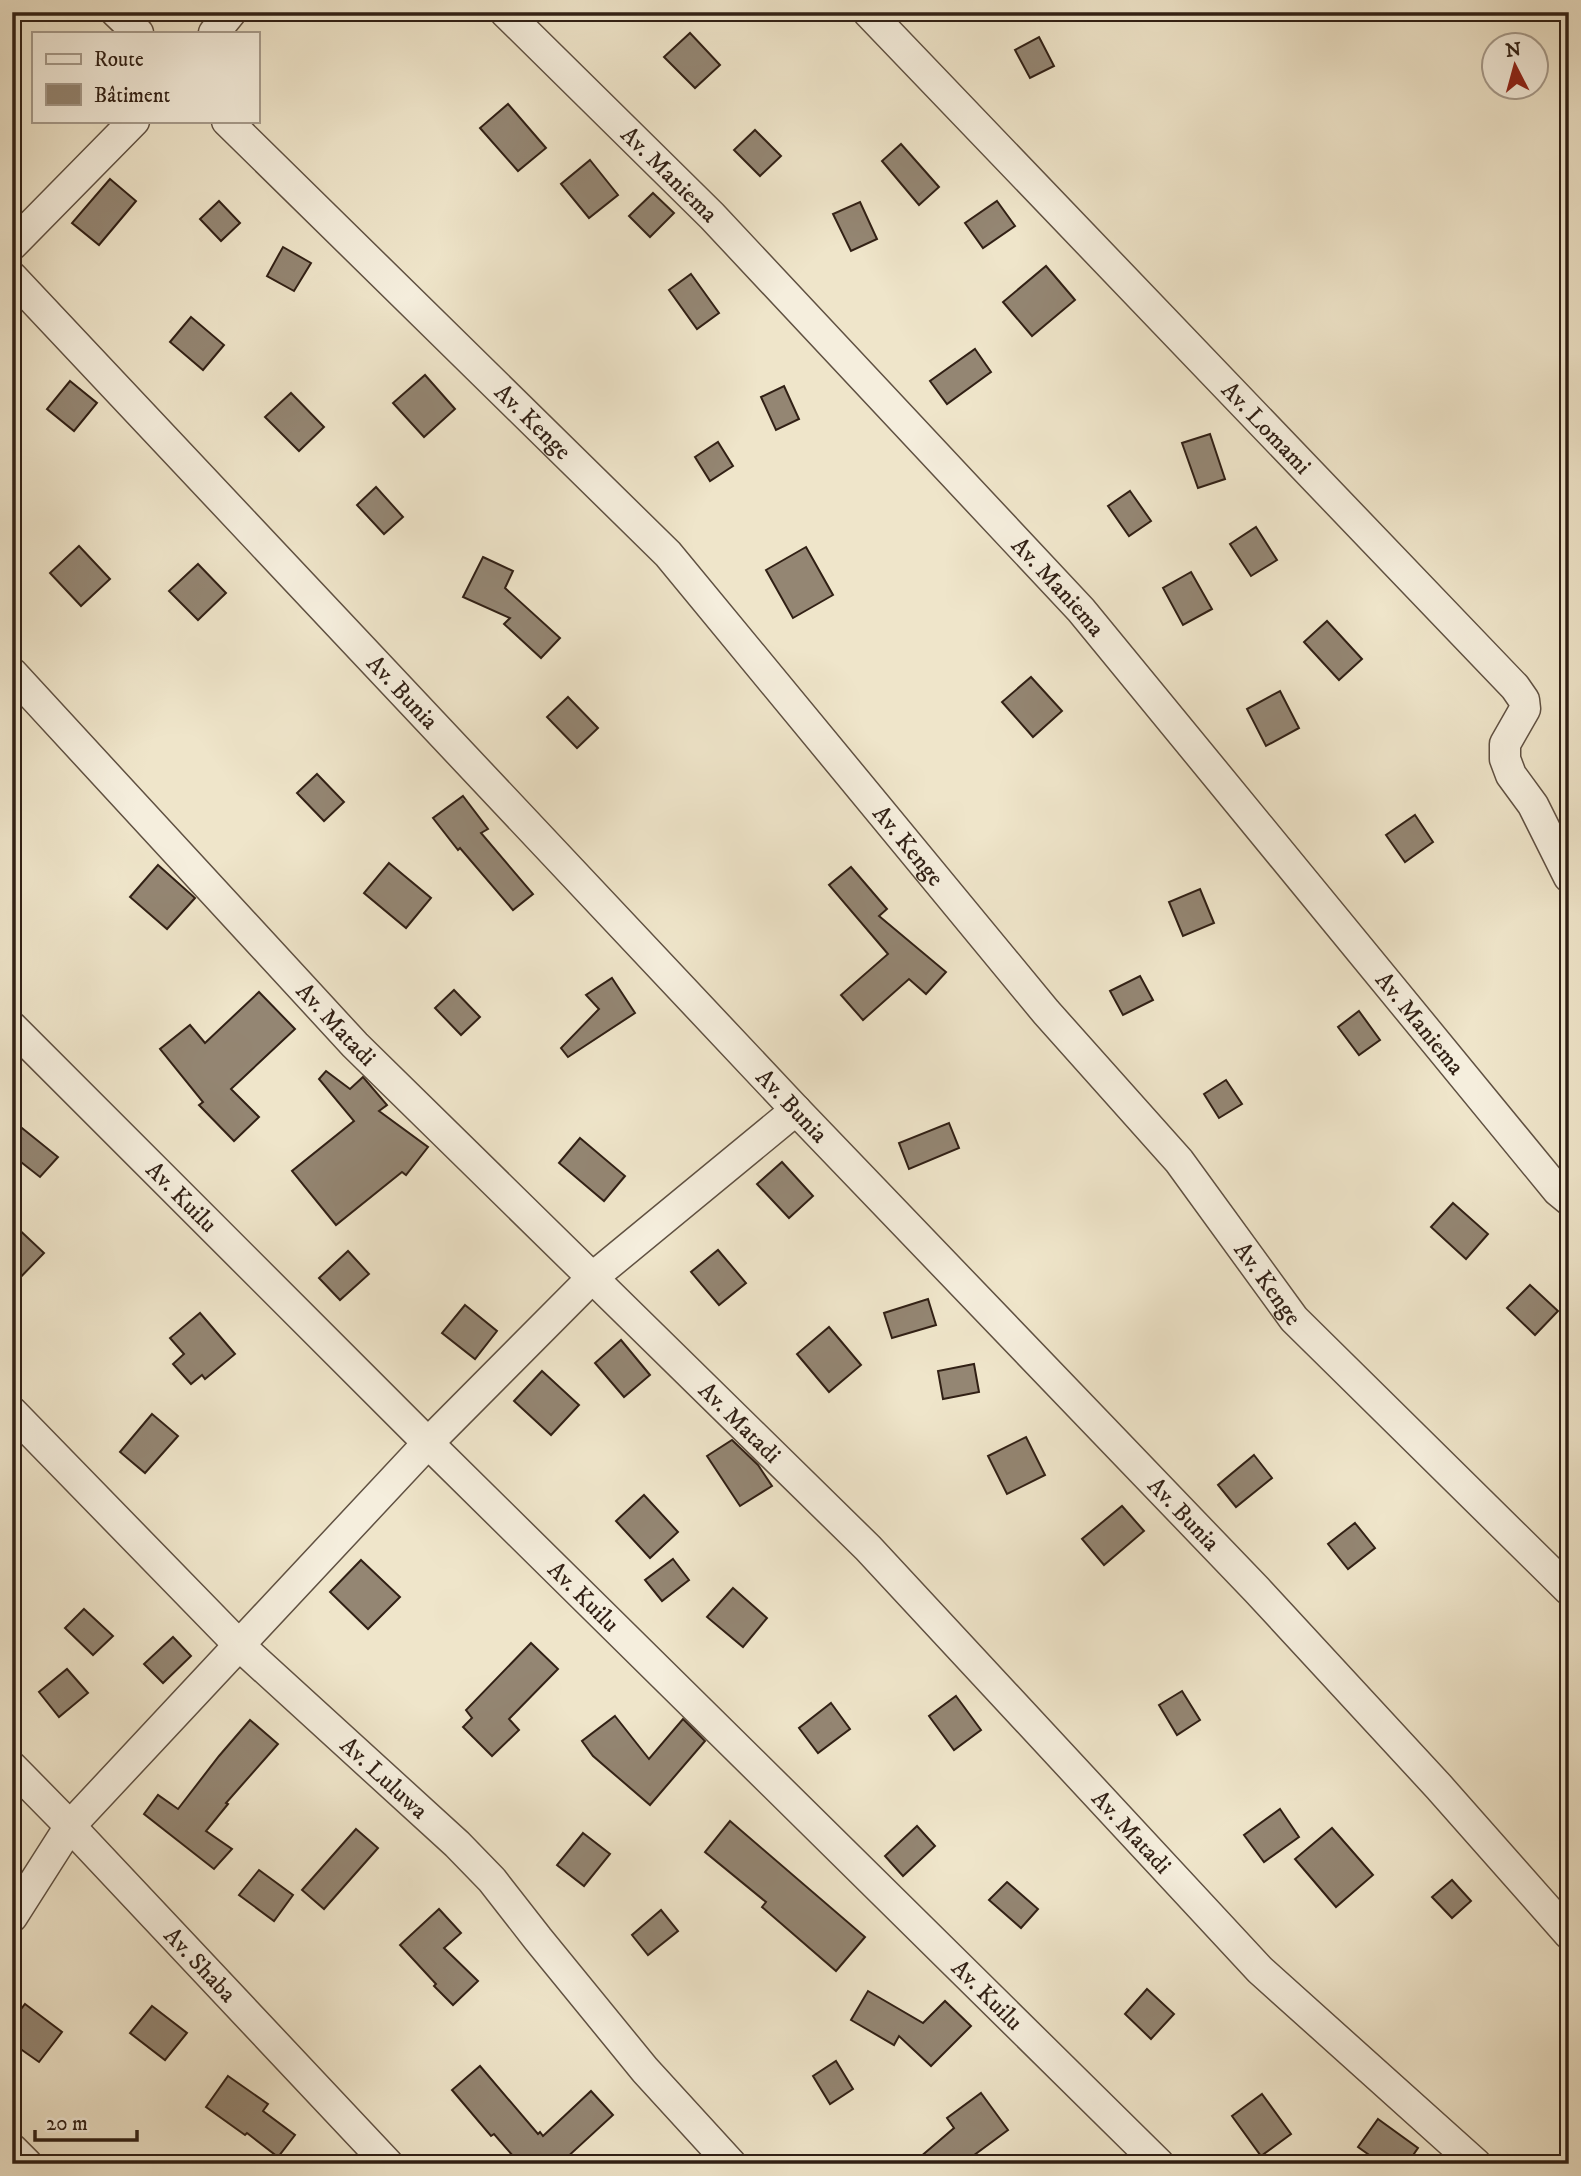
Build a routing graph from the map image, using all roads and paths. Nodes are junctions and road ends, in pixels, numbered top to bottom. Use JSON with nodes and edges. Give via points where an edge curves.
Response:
{"nodes":[{"id":1,"x":116,"y":12,"type":"edge"},
{"id":2,"x":231,"y":12,"type":"edge"},
{"id":3,"x":505,"y":12,"type":"edge"},
{"id":4,"x":868,"y":12,"type":"edge"},
{"id":5,"x":137,"y":32,"type":"edge"},
{"id":6,"x":215,"y":32,"type":"edge"},
{"id":7,"x":133,"y":122,"type":"edge"},
{"id":8,"x":228,"y":122,"type":"edge"},
{"id":9,"x":12,"y":245,"type":"edge"},
{"id":10,"x":12,"y":277,"type":"edge"},
{"id":11,"x":12,"y":673,"type":"edge"},
{"id":12,"x":1569,"y":877,"type":"edge"},
{"id":13,"x":12,"y":1027,"type":"edge"},
{"id":14,"x":796,"y":1110,"type":"junction"},
{"id":15,"x":1569,"y":1200,"type":"edge"},
{"id":16,"x":592,"y":1278,"type":"junction"},
{"id":17,"x":12,"y":1412,"type":"edge"},
{"id":18,"x":428,"y":1443,"type":"junction"},
{"id":19,"x":1569,"y":1590,"type":"edge"},
{"id":20,"x":240,"y":1646,"type":"junction"},
{"id":21,"x":12,"y":1767,"type":"edge"},
{"id":22,"x":71,"y":1826,"type":"junction"},
{"id":23,"x":12,"y":1917,"type":"edge"},
{"id":24,"x":1569,"y":1934,"type":"edge"},
{"id":25,"x":12,"y":2148,"type":"edge"},
{"id":26,"x":27,"y":2164,"type":"edge"},
{"id":27,"x":388,"y":2164,"type":"edge"},
{"id":28,"x":732,"y":2164,"type":"edge"},
{"id":29,"x":1159,"y":2164,"type":"edge"},
{"id":30,"x":1476,"y":2164,"type":"edge"}],
"edges":[{"from":1,"to":5,"type":"street"},
{"from":2,"to":6,"type":"street"},
{"from":3,"to":15,"type":"street","name":"Av. Maniema","via":[[712,216],[1081,610]]},
{"from":4,"to":12,"type":"street","name":"Av. Lomami","via":[[1515,687],[1525,709],[1505,744],[1505,760]]},
{"from":7,"to":9,"type":"street"},
{"from":8,"to":19,"type":"street","name":"Av. Kenge","via":[[668,554],[1046,1012],[1179,1161],[1294,1319]]},
{"from":10,"to":14,"type":"street","name":"Av. Bunia"},
{"from":11,"to":16,"type":"street","name":"Av. Matadi","via":[[355,1045]]},
{"from":13,"to":18,"type":"street","name":"Av. Kuilu"},
{"from":14,"to":16,"type":"street"},
{"from":14,"to":24,"type":"street","name":"Av. Bunia","via":[[1256,1590]]},
{"from":16,"to":18,"type":"street"},
{"from":16,"to":30,"type":"street","name":"Av. Matadi","via":[[868,1548],[1260,1970]]},
{"from":17,"to":20,"type":"street","name":"Av. Luluwa"},
{"from":18,"to":20,"type":"street"},
{"from":18,"to":29,"type":"street","name":"Av. Kuilu"},
{"from":20,"to":22,"type":"street"},
{"from":20,"to":28,"type":"street","name":"Av. Luluwa","via":[[492,1880],[645,2070]]},
{"from":21,"to":22,"type":"street","name":"Av. Shaba"},
{"from":22,"to":23,"type":"street"},
{"from":22,"to":27,"type":"street","name":"Av. Shaba"},
{"from":25,"to":26,"type":"street"}]}
